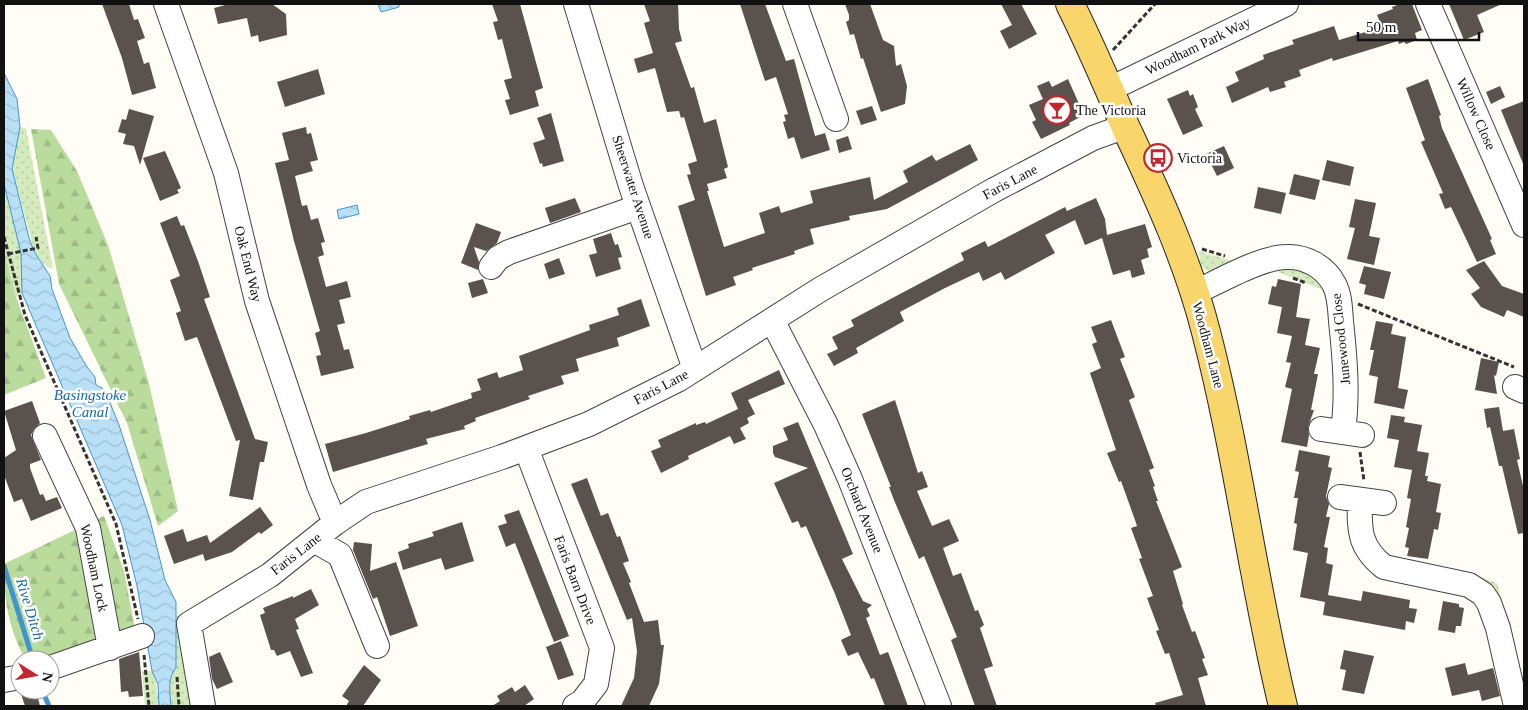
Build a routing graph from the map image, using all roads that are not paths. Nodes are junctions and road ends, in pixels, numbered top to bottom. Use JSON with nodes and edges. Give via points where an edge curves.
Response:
{"nodes":[{"id":1,"x":166,"y":4,"type":"edge"},
{"id":2,"x":576,"y":4,"type":"edge"},
{"id":3,"x":795,"y":4,"type":"edge"},
{"id":4,"x":1070,"y":4,"type":"edge"},
{"id":5,"x":1286,"y":4,"type":"edge"},
{"id":6,"x":1428,"y":4,"type":"edge"},
{"id":7,"x":1110,"y":89,"type":"junction"},
{"id":8,"x":836,"y":119,"type":"dead end"},
{"id":9,"x":1126,"y":126,"type":"junction"},
{"id":10,"x":638,"y":207,"type":"junction"},
{"id":11,"x":1524,"y":225,"type":"edge"},
{"id":12,"x":491,"y":266,"type":"dead end"},
{"id":13,"x":1194,"y":293,"type":"junction"},
{"id":14,"x":772,"y":320,"type":"junction"},
{"id":15,"x":694,"y":369,"type":"junction"},
{"id":16,"x":1346,"y":433,"type":"road end"},
{"id":17,"x":45,"y":436,"type":"dead end"},
{"id":18,"x":526,"y":448,"type":"junction"},
{"id":19,"x":1363,"y":500,"type":"road end"},
{"id":20,"x":335,"y":523,"type":"junction"},
{"id":21,"x":314,"y":540,"type":"junction"},
{"id":22,"x":142,"y":636,"type":"road end"},
{"id":23,"x":376,"y":646,"type":"dead end"},
{"id":24,"x":110,"y":648,"type":"junction"},
{"id":25,"x":60,"y":665,"type":"edge"},
{"id":26,"x":203,"y":706,"type":"edge"},
{"id":27,"x":575,"y":706,"type":"edge"},
{"id":28,"x":939,"y":706,"type":"edge"},
{"id":29,"x":1283,"y":706,"type":"edge"},
{"id":30,"x":1516,"y":706,"type":"edge"}],
"edges":[{"from":1,"to":20,"type":"street","name":"Oak End Way","via":[[226,173],[257,302]]},
{"from":2,"to":10,"type":"street","name":"Sheerwater Avenue"},
{"from":3,"to":8,"type":"street"},
{"from":4,"to":7,"type":"main road","name":"Woodham Lane"},
{"from":5,"to":7,"type":"street","name":"Woodham Park Way"},
{"from":6,"to":11,"type":"street","name":"Willow Close"},
{"from":7,"to":9,"type":"main road","name":"Woodham Lane"},
{"from":9,"to":13,"type":"main road","name":"Woodham Lane","via":[[1172,230]]},
{"from":9,"to":14,"type":"street","name":"Faris Lane","via":[[1093,138],[994,190]]},
{"from":10,"to":12,"type":"street","via":[[510,252]]},
{"from":10,"to":15,"type":"street","name":"Sheerwater Avenue"},
{"from":13,"to":16,"type":"street","name":"Junewood Close","via":[[1276,257],[1301,258],[1328,275],[1338,296],[1345,357]]},
{"from":13,"to":29,"type":"main road","name":"Woodham Lane","via":[[1206,330],[1232,445],[1264,623]]},
{"from":14,"to":15,"type":"street","name":"Faris Lane"},
{"from":14,"to":28,"type":"street","name":"Orchard Avenue","via":[[850,479]]},
{"from":15,"to":18,"type":"street","name":"Faris Lane","via":[[589,424]]},
{"from":17,"to":24,"type":"street","name":"Woodham Lock","via":[[88,528]]},
{"from":18,"to":20,"type":"street","name":"Faris Lane","via":[[366,502]]},
{"from":18,"to":27,"type":"street","name":"Faris Barn Drive","via":[[602,648],[596,684]]},
{"from":19,"to":30,"type":"street","via":[[1359,530],[1374,559],[1384,567],[1469,585],[1489,602]]},
{"from":20,"to":21,"type":"street","name":"Faris Lane"},
{"from":21,"to":23,"type":"street","via":[[340,555]]},
{"from":21,"to":26,"type":"street","name":"Faris Lane","via":[[270,575],[189,624]]},
{"from":22,"to":24,"type":"street"},
{"from":24,"to":25,"type":"street"}]}
